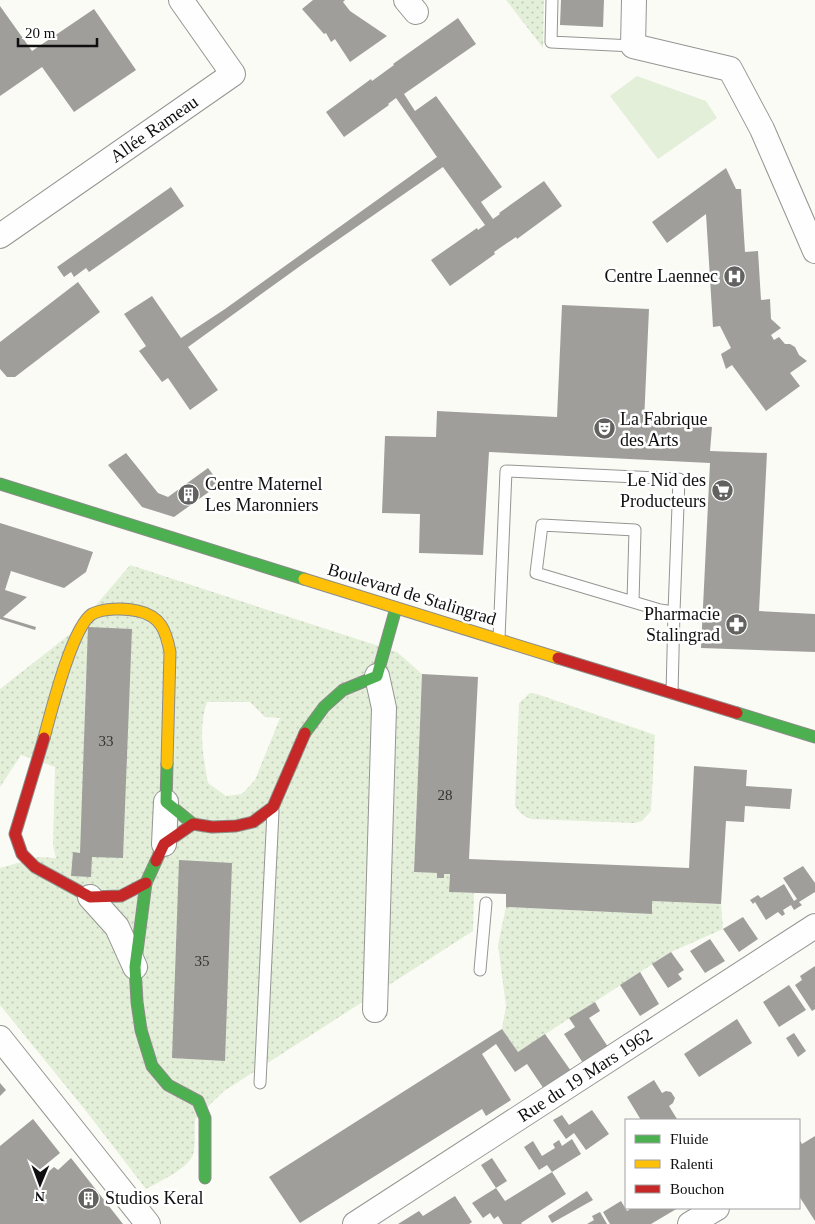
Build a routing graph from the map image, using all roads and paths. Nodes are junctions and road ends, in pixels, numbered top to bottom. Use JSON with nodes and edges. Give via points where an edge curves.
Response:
{"nodes":[{"id":1,"x":180,"y":0,"type":"edge"},
{"id":2,"x":552,"y":0,"type":"edge"},
{"id":3,"x":634,"y":0,"type":"edge"},
{"id":4,"x":633,"y":46,"type":"junction"},
{"id":5,"x":0,"y":236,"type":"edge"},
{"id":6,"x":815,"y":251,"type":"edge"},
{"id":7,"x":0,"y":484,"type":"edge"},
{"id":8,"x":633,"y":601,"type":"junction"},
{"id":9,"x":396,"y":608,"type":"junction"},
{"id":10,"x":674,"y":612,"type":"junction"},
{"id":11,"x":499,"y":639,"type":"junction"},
{"id":12,"x":377,"y":676,"type":"junction"},
{"id":13,"x":672,"y":693,"type":"junction"},
{"id":14,"x":815,"y":737,"type":"edge"},
{"id":15,"x":166,"y":802,"type":"junction"},
{"id":16,"x":274,"y":807,"type":"junction"},
{"id":17,"x":193,"y":824,"type":"junction"},
{"id":18,"x":164,"y":844,"type":"junction"},
{"id":19,"x":146,"y":883,"type":"junction"},
{"id":20,"x":90,"y":897,"type":"junction"},
{"id":21,"x":486,"y":903,"type":"dead end"},
{"id":22,"x":815,"y":926,"type":"edge"},
{"id":23,"x":136,"y":967,"type":"junction"},
{"id":24,"x":480,"y":970,"type":"dead end"},
{"id":25,"x":375,"y":1010,"type":"dead end"},
{"id":26,"x":0,"y":1038,"type":"edge"},
{"id":27,"x":260,"y":1083,"type":"dead end"},
{"id":28,"x":205,"y":1178,"type":"dead end"},
{"id":29,"x":715,"y":1209,"type":"edge"},
{"id":30,"x":148,"y":1224,"type":"edge"},
{"id":31,"x":355,"y":1224,"type":"edge"},
{"id":32,"x":690,"y":1224,"type":"edge"}],
"edges":[{"from":1,"to":5,"type":"street","name":"Allée Rameau","via":[[233,74]]},
{"from":2,"to":4,"type":"lane","via":[[551,42]]},
{"from":3,"to":4,"type":"street"},
{"from":4,"to":6,"type":"street","via":[[730,69],[762,130]]},
{"from":7,"to":9,"type":"street","name":"Boulevard de Stalingrad"},
{"from":8,"to":8,"type":"lane","via":[[536,573],[542,525],[636,530]]},
{"from":8,"to":10,"type":"lane"},
{"from":9,"to":11,"type":"street","name":"Boulevard de Stalingrad"},
{"from":9,"to":12,"type":"street"},
{"from":10,"to":11,"type":"lane","via":[[679,479],[506,471]]},
{"from":10,"to":13,"type":"lane"},
{"from":11,"to":13,"type":"street","name":"Boulevard de Stalingrad"},
{"from":12,"to":16,"type":"street","via":[[343,690],[308,726],[298,743]]},
{"from":12,"to":25,"type":"street","via":[[384,708]]},
{"from":13,"to":14,"type":"street","name":"Boulevard de Stalingrad"},
{"from":15,"to":17,"type":"street"},
{"from":15,"to":18,"type":"street"},
{"from":15,"to":20,"type":"street","via":[[170,652],[167,635],[160,623],[148,613],[130,609],[93,614],[83,623],[65,666],[15,834],[22,854],[35,867]]},
{"from":16,"to":17,"type":"street","via":[[253,822],[236,826]]},
{"from":16,"to":27,"type":"lane"},
{"from":17,"to":18,"type":"street"},
{"from":18,"to":19,"type":"street"},
{"from":19,"to":20,"type":"street","via":[[121,896]]},
{"from":19,"to":23,"type":"street"},
{"from":20,"to":23,"type":"street","via":[[116,927]]},
{"from":21,"to":24,"type":"lane"},
{"from":22,"to":31,"type":"street","name":"Rue du 19 Mars 1962"},
{"from":23,"to":28,"type":"street","via":[[141,1030],[152,1066],[168,1086],[198,1101],[205,1118]]},
{"from":26,"to":30,"type":"street"},
{"from":29,"to":32,"type":"street"}]}
